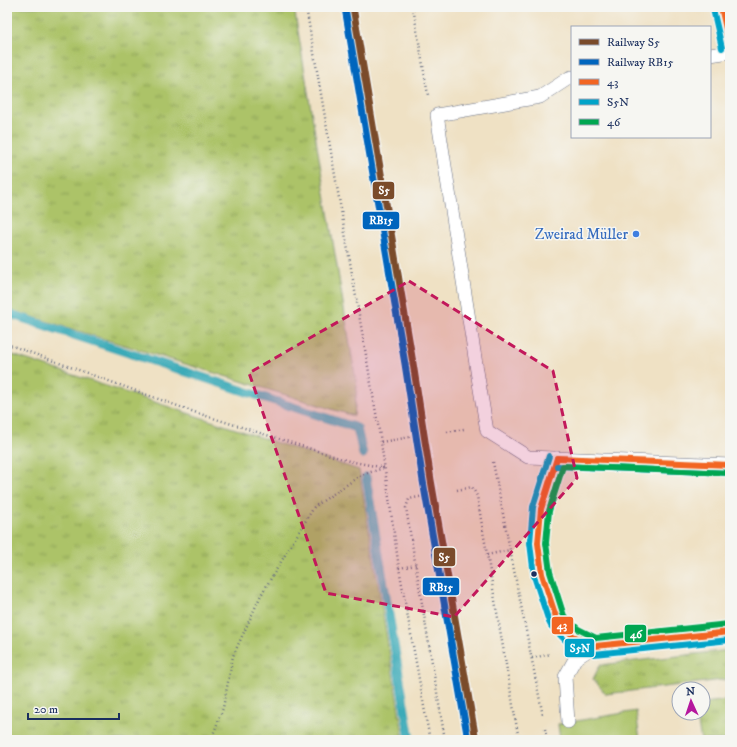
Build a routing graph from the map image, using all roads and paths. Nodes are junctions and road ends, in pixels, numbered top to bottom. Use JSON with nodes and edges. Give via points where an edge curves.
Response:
{"nodes":[{"id":1,"x":306,"y":7,"type":"edge"},
{"id":2,"x":413,"y":7,"type":"edge"},
{"id":3,"x":721,"y":7,"type":"edge"},
{"id":4,"x":730,"y":46,"type":"edge"},
{"id":5,"x":730,"y":52,"type":"edge"},
{"id":6,"x":711,"y":55,"type":"edge"},
{"id":7,"x":571,"y":77,"type":"edge"},
{"id":8,"x":437,"y":115,"type":"junction"},
{"id":9,"x":7,"y":344,"type":"edge"},
{"id":10,"x":464,"y":429,"type":"dead end"},
{"id":11,"x":488,"y":431,"type":"junction"},
{"id":12,"x":447,"y":432,"type":"dead end"},
{"id":13,"x":411,"y":437,"type":"dead end"},
{"id":14,"x":381,"y":442,"type":"junction"},
{"id":15,"x":557,"y":458,"type":"junction"},
{"id":16,"x":730,"y":465,"type":"edge"},
{"id":17,"x":385,"y":468,"type":"junction"},
{"id":18,"x":457,"y":490,"type":"dead end"},
{"id":19,"x":424,"y":496,"type":"dead end"},
{"id":20,"x":510,"y":550,"type":"junction"},
{"id":21,"x":487,"y":555,"type":"junction"},
{"id":22,"x":416,"y":566,"type":"junction"},
{"id":23,"x":399,"y":568,"type":"junction"},
{"id":24,"x":730,"y":632,"type":"edge"},
{"id":25,"x":595,"y":646,"type":"junction"},
{"id":26,"x":543,"y":717,"type":"dead end"},
{"id":27,"x":568,"y":722,"type":"dead end"},
{"id":28,"x":544,"y":725,"type":"dead end"},
{"id":29,"x":211,"y":740,"type":"edge"},
{"id":30,"x":430,"y":740,"type":"edge"},
{"id":31,"x":445,"y":740,"type":"edge"},
{"id":32,"x":519,"y":740,"type":"edge"},
{"id":33,"x":547,"y":740,"type":"edge"}],
"edges":[{"from":1,"to":14,"type":"path"},
{"from":2,"to":8,"type":"path","via":[[431,108]]},
{"from":3,"to":4,"type":"street"},
{"from":5,"to":6,"type":"lane"},
{"from":7,"to":8,"type":"lane","via":[[540,98]]},
{"from":8,"to":11,"type":"lane"},
{"from":9,"to":17,"type":"path","via":[[197,413],[349,461]]},
{"from":10,"to":12,"type":"path"},
{"from":11,"to":15,"type":"lane","via":[[528,457]]},
{"from":11,"to":20,"type":"path"},
{"from":13,"to":14,"type":"path"},
{"from":14,"to":17,"type":"path"},
{"from":15,"to":16,"type":"lane"},
{"from":15,"to":25,"type":"lane","via":[[541,509],[538,543],[542,574],[557,620],[573,636]]},
{"from":17,"to":23,"type":"path"},
{"from":17,"to":29,"type":"path","via":[[361,474],[314,507],[261,595],[233,656],[223,708]]},
{"from":18,"to":21,"type":"path","via":[[472,488],[477,496]]},
{"from":19,"to":22,"type":"path","via":[[409,499],[406,508]]},
{"from":20,"to":21,"type":"path"},
{"from":20,"to":26,"type":"path"},
{"from":21,"to":32,"type":"path"},
{"from":22,"to":23,"type":"path"},
{"from":22,"to":31,"type":"path"},
{"from":23,"to":30,"type":"path"},
{"from":24,"to":25,"type":"lane"},
{"from":25,"to":27,"type":"lane","via":[[575,658],[564,677]]},
{"from":28,"to":33,"type":"path"}]}
